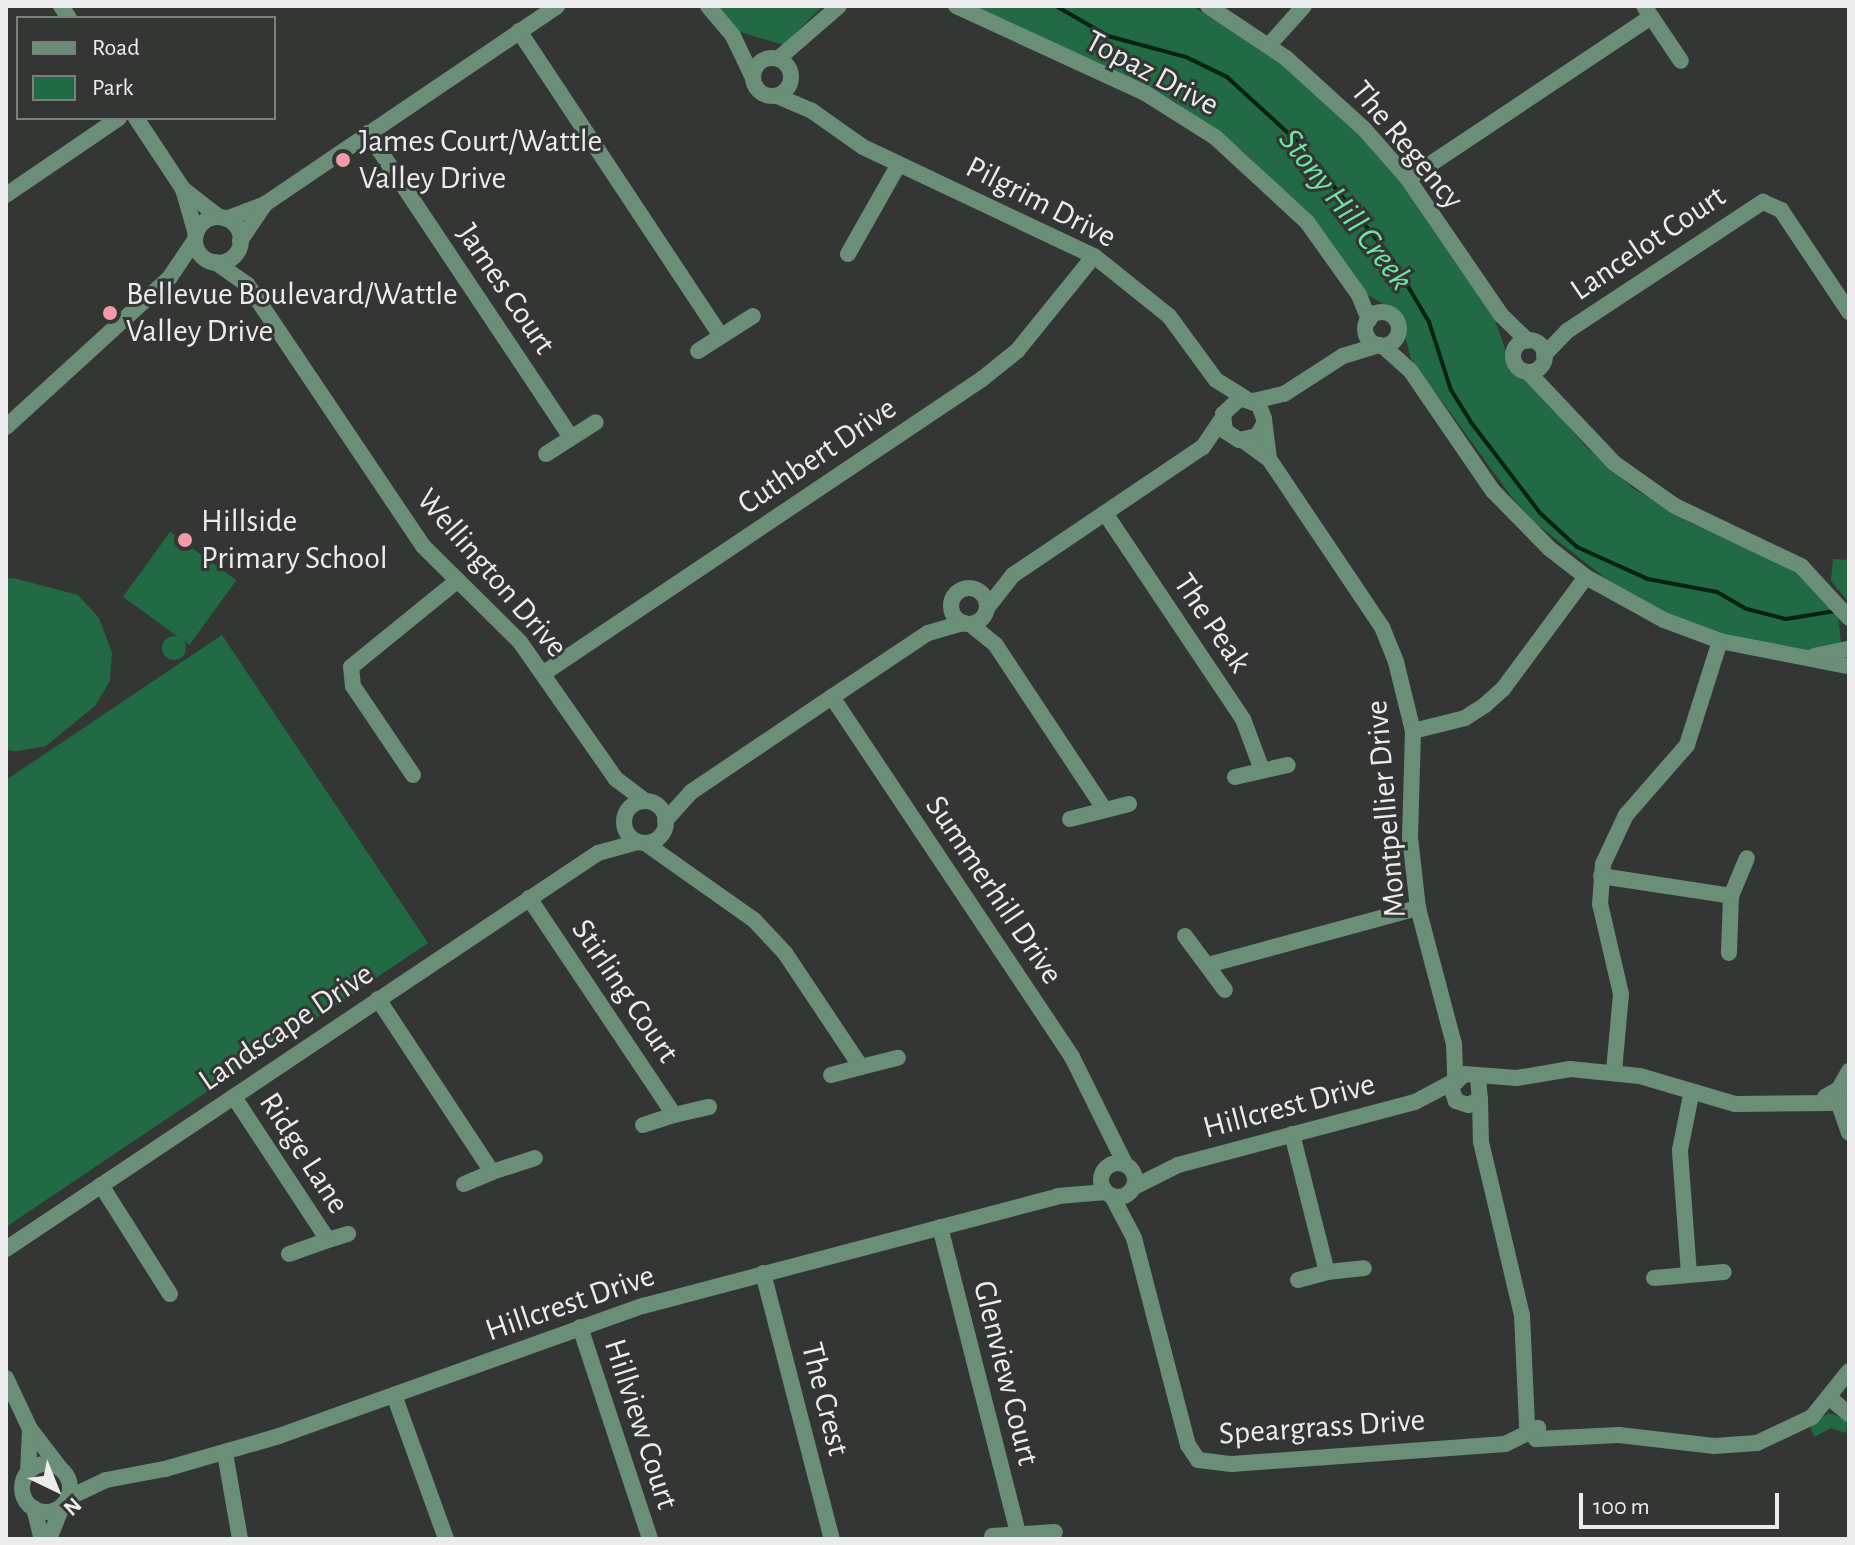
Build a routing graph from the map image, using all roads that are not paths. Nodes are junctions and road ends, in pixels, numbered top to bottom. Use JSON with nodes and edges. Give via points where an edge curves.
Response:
{"nodes":[{"id":1,"x":557,"y":6,"type":"edge"},
{"id":2,"x":708,"y":6,"type":"edge"},
{"id":3,"x":839,"y":6,"type":"edge"},
{"id":4,"x":956,"y":6,"type":"edge"},
{"id":5,"x":1208,"y":6,"type":"edge"},
{"id":6,"x":1304,"y":6,"type":"edge"},
{"id":7,"x":1647,"y":11,"type":"edge"},
{"id":8,"x":519,"y":31,"type":"junction"},
{"id":9,"x":733,"y":36,"type":"junction"},
{"id":10,"x":1269,"y":45,"type":"junction"},
{"id":11,"x":1681,"y":61,"type":"dead end"},
{"id":12,"x":782,"y":67,"type":"junction"},
{"id":13,"x":753,"y":78,"type":"junction"},
{"id":14,"x":777,"y":96,"type":"junction"},
{"id":15,"x":812,"y":111,"type":"junction"},
{"id":16,"x":116,"y":120,"type":"edge"},
{"id":17,"x":137,"y":120,"type":"edge"},
{"id":18,"x":368,"y":133,"type":"junction"},
{"id":19,"x":899,"y":164,"type":"junction"},
{"id":20,"x":1408,"y":179,"type":"junction"},
{"id":21,"x":183,"y":189,"type":"junction"},
{"id":22,"x":6,"y":195,"type":"edge"},
{"id":23,"x":265,"y":204,"type":"junction"},
{"id":24,"x":222,"y":218,"type":"junction"},
{"id":25,"x":195,"y":237,"type":"junction"},
{"id":26,"x":240,"y":244,"type":"junction"},
{"id":27,"x":848,"y":254,"type":"dead end"},
{"id":28,"x":1094,"y":256,"type":"junction"},
{"id":29,"x":212,"y":262,"type":"junction"},
{"id":30,"x":170,"y":277,"type":"junction"},
{"id":31,"x":247,"y":284,"type":"junction"},
{"id":32,"x":1849,"y":312,"type":"edge"},
{"id":33,"x":1501,"y":315,"type":"junction"},
{"id":34,"x":753,"y":316,"type":"dead end"},
{"id":35,"x":1373,"y":319,"type":"junction"},
{"id":36,"x":1399,"y":332,"type":"junction"},
{"id":37,"x":721,"y":336,"type":"junction"},
{"id":38,"x":1381,"y":345,"type":"junction"},
{"id":39,"x":1538,"y":350,"type":"junction"},
{"id":40,"x":698,"y":351,"type":"dead end"},
{"id":41,"x":1513,"y":353,"type":"junction"},
{"id":42,"x":1343,"y":356,"type":"junction"},
{"id":43,"x":1410,"y":370,"type":"junction"},
{"id":44,"x":1528,"y":372,"type":"junction"},
{"id":45,"x":1216,"y":380,"type":"junction"},
{"id":46,"x":1552,"y":392,"type":"junction"},
{"id":47,"x":1284,"y":394,"type":"junction"},
{"id":48,"x":1250,"y":400,"type":"junction"},
{"id":49,"x":1222,"y":417,"type":"junction"},
{"id":50,"x":596,"y":422,"type":"dead end"},
{"id":51,"x":1264,"y":422,"type":"junction"},
{"id":52,"x":6,"y":427,"type":"edge"},
{"id":53,"x":571,"y":437,"type":"junction"},
{"id":54,"x":1242,"y":441,"type":"junction"},
{"id":55,"x":1203,"y":447,"type":"junction"},
{"id":56,"x":546,"y":454,"type":"dead end"},
{"id":57,"x":1269,"y":459,"type":"junction"},
{"id":58,"x":1105,"y":513,"type":"junction"},
{"id":59,"x":1013,"y":575,"type":"junction"},
{"id":60,"x":1586,"y":577,"type":"junction"},
{"id":61,"x":457,"y":581,"type":"junction"},
{"id":62,"x":974,"y":588,"type":"junction"},
{"id":63,"x":952,"y":603,"type":"junction"},
{"id":64,"x":986,"y":611,"type":"junction"},
{"id":65,"x":1848,"y":617,"type":"edge"},
{"id":66,"x":967,"y":623,"type":"junction"},
{"id":67,"x":928,"y":633,"type":"junction"},
{"id":68,"x":1849,"y":639,"type":"edge"},
{"id":69,"x":1720,"y":641,"type":"junction"},
{"id":70,"x":995,"y":644,"type":"junction"},
{"id":71,"x":1849,"y":648,"type":"edge"},
{"id":72,"x":1809,"y":657,"type":"junction"},
{"id":73,"x":1848,"y":668,"type":"edge"},
{"id":74,"x":544,"y":673,"type":"junction"},
{"id":75,"x":832,"y":697,"type":"junction"},
{"id":76,"x":1413,"y":731,"type":"junction"},
{"id":77,"x":1288,"y":765,"type":"dead end"},
{"id":78,"x":1262,"y":770,"type":"junction"},
{"id":79,"x":413,"y":775,"type":"dead end"},
{"id":80,"x":1235,"y":777,"type":"dead end"},
{"id":81,"x":616,"y":779,"type":"junction"},
{"id":82,"x":691,"y":792,"type":"junction"},
{"id":83,"x":648,"y":802,"type":"junction"},
{"id":84,"x":1129,"y":804,"type":"dead end"},
{"id":85,"x":1105,"y":810,"type":"junction"},
{"id":86,"x":625,"y":816,"type":"junction"},
{"id":87,"x":1070,"y":819,"type":"dead end"},
{"id":88,"x":665,"y":824,"type":"junction"},
{"id":89,"x":641,"y":843,"type":"junction"},
{"id":90,"x":598,"y":853,"type":"junction"},
{"id":91,"x":1747,"y":858,"type":"dead end"},
{"id":92,"x":675,"y":862,"type":"junction"},
{"id":93,"x":1601,"y":876,"type":"junction"},
{"id":94,"x":1731,"y":896,"type":"junction"},
{"id":95,"x":529,"y":898,"type":"junction"},
{"id":96,"x":1418,"y":908,"type":"junction"},
{"id":97,"x":1185,"y":936,"type":"dead end"},
{"id":98,"x":1729,"y":953,"type":"dead end"},
{"id":99,"x":1208,"y":965,"type":"junction"},
{"id":100,"x":1225,"y":990,"type":"dead end"},
{"id":101,"x":378,"y":999,"type":"junction"},
{"id":102,"x":1454,"y":1044,"type":"junction"},
{"id":103,"x":898,"y":1058,"type":"dead end"},
{"id":104,"x":861,"y":1067,"type":"junction"},
{"id":105,"x":1614,"y":1071,"type":"junction"},
{"id":106,"x":1849,"y":1071,"type":"edge"},
{"id":107,"x":831,"y":1075,"type":"dead end"},
{"id":108,"x":1476,"y":1077,"type":"junction"},
{"id":109,"x":1517,"y":1078,"type":"junction"},
{"id":110,"x":1454,"y":1080,"type":"junction"},
{"id":111,"x":1691,"y":1095,"type":"junction"},
{"id":112,"x":234,"y":1097,"type":"junction"},
{"id":113,"x":1480,"y":1098,"type":"junction"},
{"id":114,"x":1842,"y":1100,"type":"edge"},
{"id":115,"x":1415,"y":1102,"type":"junction"},
{"id":116,"x":1457,"y":1102,"type":"junction"},
{"id":117,"x":709,"y":1107,"type":"dead end"},
{"id":118,"x":674,"y":1115,"type":"junction"},
{"id":119,"x":1101,"y":1118,"type":"junction"},
{"id":120,"x":643,"y":1125,"type":"dead end"},
{"id":121,"x":1849,"y":1133,"type":"edge"},
{"id":122,"x":1292,"y":1134,"type":"junction"},
{"id":123,"x":1481,"y":1142,"type":"junction"},
{"id":124,"x":535,"y":1158,"type":"dead end"},
{"id":125,"x":1178,"y":1165,"type":"junction"},
{"id":126,"x":1127,"y":1166,"type":"junction"},
{"id":127,"x":492,"y":1172,"type":"junction"},
{"id":128,"x":1104,"y":1172,"type":"junction"},
{"id":129,"x":464,"y":1184,"type":"dead end"},
{"id":130,"x":101,"y":1185,"type":"junction"},
{"id":131,"x":1132,"y":1190,"type":"junction"},
{"id":132,"x":1109,"y":1194,"type":"junction"},
{"id":133,"x":1058,"y":1196,"type":"junction"},
{"id":134,"x":940,"y":1227,"type":"junction"},
{"id":135,"x":348,"y":1234,"type":"dead end"},
{"id":136,"x":1134,"y":1238,"type":"junction"},
{"id":137,"x":328,"y":1240,"type":"junction"},
{"id":138,"x":6,"y":1249,"type":"edge"},
{"id":139,"x":289,"y":1254,"type":"dead end"},
{"id":140,"x":1364,"y":1268,"type":"dead end"},
{"id":141,"x":1327,"y":1272,"type":"junction"},
{"id":142,"x":1724,"y":1272,"type":"dead end"},
{"id":143,"x":763,"y":1273,"type":"junction"},
{"id":144,"x":1689,"y":1274,"type":"junction"},
{"id":145,"x":1654,"y":1278,"type":"dead end"},
{"id":146,"x":1298,"y":1280,"type":"dead end"},
{"id":147,"x":170,"y":1294,"type":"dead end"},
{"id":148,"x":580,"y":1327,"type":"junction"},
{"id":149,"x":1849,"y":1371,"type":"edge"},
{"id":150,"x":6,"y":1378,"type":"edge"},
{"id":151,"x":394,"y":1395,"type":"junction"},
{"id":152,"x":1831,"y":1399,"type":"junction"},
{"id":153,"x":1849,"y":1414,"type":"edge"},
{"id":154,"x":30,"y":1429,"type":"junction"},
{"id":155,"x":1533,"y":1431,"type":"junction"},
{"id":156,"x":225,"y":1453,"type":"junction"},
{"id":157,"x":63,"y":1471,"type":"junction"},
{"id":158,"x":28,"y":1472,"type":"junction"},
{"id":159,"x":106,"y":1480,"type":"junction"},
{"id":160,"x":66,"y":1501,"type":"junction"},
{"id":161,"x":34,"y":1508,"type":"junction"},
{"id":162,"x":1055,"y":1532,"type":"dead end"},
{"id":163,"x":1018,"y":1534,"type":"junction"},
{"id":164,"x":992,"y":1536,"type":"dead end"},
{"id":165,"x":42,"y":1539,"type":"edge"},
{"id":166,"x":49,"y":1539,"type":"edge"},
{"id":167,"x":240,"y":1539,"type":"edge"},
{"id":168,"x":446,"y":1539,"type":"edge"},
{"id":169,"x":650,"y":1539,"type":"edge"},
{"id":170,"x":832,"y":1539,"type":"edge"}],
"edges":[{"from":1,"to":8,"type":"street"},
{"from":2,"to":9,"type":"street","name":"Pilgrim Drive"},
{"from":3,"to":12,"type":"street"},
{"from":4,"to":35,"type":"street","name":"Topaz Drive","via":[[1145,93],[1206,131],[1278,191]]},
{"from":5,"to":10,"type":"street","name":"The Regency"},
{"from":6,"to":10,"type":"street"},
{"from":7,"to":11,"type":"street"},
{"from":7,"to":20,"type":"street"},
{"from":8,"to":18,"type":"street"},
{"from":8,"to":37,"type":"street"},
{"from":9,"to":12,"type":"street","name":"Pilgrim Drive"},
{"from":9,"to":13,"type":"street","name":"Pilgrim Drive"},
{"from":10,"to":20,"type":"street","name":"The Regency","via":[[1365,130]]},
{"from":12,"to":13,"type":"street","via":[[756,66]]},
{"from":12,"to":14,"type":"street"},
{"from":12,"to":15,"type":"street","name":"Pilgrim Drive"},
{"from":13,"to":14,"type":"street","name":"Pilgrim Drive","via":[[761,93]]},
{"from":14,"to":15,"type":"street","name":"Pilgrim Drive"},
{"from":15,"to":19,"type":"street","name":"Pilgrim Drive"},
{"from":16,"to":22,"type":"street"},
{"from":17,"to":21,"type":"street"},
{"from":18,"to":23,"type":"street"},
{"from":18,"to":53,"type":"street","name":"James Court"},
{"from":19,"to":27,"type":"street"},
{"from":19,"to":28,"type":"street","name":"Pilgrim Drive"},
{"from":20,"to":33,"type":"street","name":"The Regency"},
{"from":21,"to":24,"type":"street"},
{"from":21,"to":25,"type":"street"},
{"from":23,"to":24,"type":"street"},
{"from":23,"to":26,"type":"street"},
{"from":24,"to":25,"type":"street","via":[[204,221]]},
{"from":24,"to":26,"type":"street","via":[[237,228]]},
{"from":25,"to":29,"type":"street"},
{"from":25,"to":30,"type":"street"},
{"from":26,"to":29,"type":"street","via":[[227,260]]},
{"from":26,"to":31,"type":"street","name":"Wellington Drive"},
{"from":28,"to":45,"type":"street","name":"Pilgrim Drive","via":[[1169,316]]},
{"from":28,"to":74,"type":"street","name":"Cuthbert Drive","via":[[1028,339],[982,379]]},
{"from":29,"to":30,"type":"street"},
{"from":29,"to":31,"type":"street","name":"Wellington Drive"},
{"from":30,"to":52,"type":"street"},
{"from":31,"to":61,"type":"street","name":"Wellington Drive","via":[[417,537]]},
{"from":32,"to":39,"type":"street","name":"Lancelot Court","via":[[1781,210],[1763,202]]},
{"from":33,"to":39,"type":"street","name":"The Regency"},
{"from":33,"to":41,"type":"street","name":"The Regency"},
{"from":34,"to":37,"type":"street"},
{"from":35,"to":36,"type":"street","via":[[1397,321]]},
{"from":35,"to":38,"type":"street","via":[[1367,335]]},
{"from":35,"to":42,"type":"street"},
{"from":36,"to":38,"type":"street"},
{"from":36,"to":43,"type":"street"},
{"from":37,"to":40,"type":"street"},
{"from":38,"to":42,"type":"street"},
{"from":38,"to":43,"type":"street"},
{"from":39,"to":41,"type":"street"},
{"from":39,"to":44,"type":"street"},
{"from":39,"to":46,"type":"street"},
{"from":41,"to":44,"type":"street","via":[[1518,368]]},
{"from":42,"to":47,"type":"street"},
{"from":43,"to":60,"type":"street","via":[[1493,491]]},
{"from":44,"to":46,"type":"street"},
{"from":45,"to":48,"type":"street","name":"Pilgrim Drive"},
{"from":45,"to":49,"type":"street","name":"Pilgrim Drive"},
{"from":46,"to":65,"type":"street","via":[[1600,451],[1644,485],[1702,520],[1774,550],[1821,583]]},
{"from":47,"to":48,"type":"street"},
{"from":47,"to":51,"type":"street"},
{"from":48,"to":49,"type":"street","via":[[1229,404]]},
{"from":48,"to":51,"type":"street"},
{"from":49,"to":54,"type":"street","via":[[1225,431]]},
{"from":49,"to":55,"type":"street"},
{"from":50,"to":53,"type":"street"},
{"from":51,"to":54,"type":"street","via":[[1257,436]]},
{"from":51,"to":57,"type":"street","name":"Montpellier Drive"},
{"from":53,"to":56,"type":"street"},
{"from":54,"to":55,"type":"street"},
{"from":54,"to":57,"type":"street","name":"Montpellier Drive"},
{"from":55,"to":58,"type":"street"},
{"from":57,"to":76,"type":"street","name":"Montpellier Drive","via":[[1382,627]]},
{"from":58,"to":59,"type":"street"},
{"from":58,"to":78,"type":"street","name":"The Peak","via":[[1243,719]]},
{"from":59,"to":62,"type":"street"},
{"from":59,"to":64,"type":"street"},
{"from":60,"to":69,"type":"street","via":[[1664,620]]},
{"from":60,"to":76,"type":"street","via":[[1494,697],[1465,718]]},
{"from":61,"to":74,"type":"street","name":"Wellington Drive","via":[[501,621]]},
{"from":61,"to":79,"type":"street","via":[[351,667],[353,686]]},
{"from":62,"to":63,"type":"street","via":[[962,589]]},
{"from":62,"to":64,"type":"street","via":[[983,594]]},
{"from":63,"to":66,"type":"street","via":[[956,618]]},
{"from":63,"to":67,"type":"street"},
{"from":64,"to":66,"type":"street"},
{"from":64,"to":70,"type":"street"},
{"from":65,"to":68,"type":"street"},
{"from":66,"to":67,"type":"street"},
{"from":66,"to":70,"type":"street"},
{"from":67,"to":75,"type":"street"},
{"from":69,"to":72,"type":"street"},
{"from":69,"to":93,"type":"street","via":[[1687,745],[1618,827]]},
{"from":70,"to":85,"type":"street"},
{"from":71,"to":72,"type":"street"},
{"from":71,"to":73,"type":"street"},
{"from":72,"to":73,"type":"street"},
{"from":74,"to":81,"type":"street","name":"Wellington Drive"},
{"from":75,"to":82,"type":"street"},
{"from":75,"to":119,"type":"street","name":"Summerhill Drive","via":[[1072,1057]]},
{"from":76,"to":96,"type":"street","name":"Montpellier Drive","via":[[1410,837]]},
{"from":77,"to":78,"type":"street"},
{"from":78,"to":80,"type":"street"},
{"from":81,"to":83,"type":"street","name":"Wellington Drive"},
{"from":81,"to":86,"type":"street","name":"Wellington Drive"},
{"from":82,"to":83,"type":"street"},
{"from":82,"to":88,"type":"street"},
{"from":83,"to":86,"type":"street"},
{"from":83,"to":88,"type":"street"},
{"from":84,"to":85,"type":"street"},
{"from":85,"to":87,"type":"street"},
{"from":86,"to":89,"type":"street","via":[[628,835]]},
{"from":86,"to":90,"type":"street","name":"Landscape Drive"},
{"from":88,"to":89,"type":"street","via":[[658,838]]},
{"from":88,"to":92,"type":"street"},
{"from":89,"to":90,"type":"street","name":"Landscape Drive"},
{"from":89,"to":92,"type":"street"},
{"from":90,"to":95,"type":"street","name":"Landscape Drive"},
{"from":91,"to":94,"type":"street"},
{"from":92,"to":104,"type":"street","via":[[754,920],[785,953]]},
{"from":93,"to":94,"type":"street"},
{"from":93,"to":105,"type":"street","via":[[1602,920],[1621,994]]},
{"from":94,"to":98,"type":"street"},
{"from":95,"to":101,"type":"street","name":"Landscape Drive"},
{"from":95,"to":118,"type":"street","name":"Stirling Court"},
{"from":96,"to":99,"type":"street"},
{"from":96,"to":102,"type":"street","name":"Montpellier Drive"},
{"from":97,"to":99,"type":"street"},
{"from":99,"to":100,"type":"street"},
{"from":101,"to":112,"type":"street","name":"Landscape Drive"},
{"from":101,"to":127,"type":"street"},
{"from":102,"to":108,"type":"street","name":"Montpellier Drive"},
{"from":102,"to":110,"type":"street","name":"Montpellier Drive"},
{"from":103,"to":104,"type":"street"},
{"from":104,"to":107,"type":"street"},
{"from":105,"to":109,"type":"street","via":[[1570,1069]]},
{"from":105,"to":111,"type":"street"},
{"from":106,"to":114,"type":"street"},
{"from":108,"to":109,"type":"street"},
{"from":108,"to":110,"type":"street","name":"Hillcrest Drive"},
{"from":108,"to":113,"type":"street"},
{"from":109,"to":113,"type":"street"},
{"from":110,"to":115,"type":"street","name":"Hillcrest Drive"},
{"from":110,"to":116,"type":"street","name":"Montpellier Drive"},
{"from":111,"to":114,"type":"street","via":[[1750,1105]]},
{"from":111,"to":144,"type":"street","via":[[1680,1150]]},
{"from":112,"to":130,"type":"street","name":"Landscape Drive"},
{"from":112,"to":137,"type":"street","name":"Ridge Lane"},
{"from":113,"to":116,"type":"street","name":"Hillcrest Drive","via":[[1472,1104]]},
{"from":113,"to":123,"type":"street"},
{"from":114,"to":121,"type":"street"},
{"from":115,"to":116,"type":"street","name":"Hillcrest Drive"},
{"from":115,"to":122,"type":"street","name":"Hillcrest Drive"},
{"from":116,"to":123,"type":"street"},
{"from":117,"to":118,"type":"street"},
{"from":118,"to":120,"type":"street"},
{"from":119,"to":126,"type":"street","name":"Summerhill Drive"},
{"from":119,"to":128,"type":"street","name":"Summerhill Drive"},
{"from":122,"to":125,"type":"street","name":"Hillcrest Drive"},
{"from":122,"to":141,"type":"street"},
{"from":123,"to":155,"type":"street","via":[[1518,1292]]},
{"from":124,"to":127,"type":"street"},
{"from":125,"to":126,"type":"street","name":"Hillcrest Drive"},
{"from":125,"to":131,"type":"street","name":"Hillcrest Drive"},
{"from":126,"to":128,"type":"street","name":"Hillcrest Drive"},
{"from":126,"to":131,"type":"street","name":"Summerhill Drive"},
{"from":127,"to":129,"type":"street"},
{"from":128,"to":132,"type":"street","name":"Summerhill Drive"},
{"from":128,"to":133,"type":"street","name":"Hillcrest Drive"},
{"from":130,"to":138,"type":"street","name":"Landscape Drive"},
{"from":130,"to":147,"type":"street"},
{"from":131,"to":132,"type":"street","name":"Hillcrest Drive"},
{"from":131,"to":136,"type":"street","name":"Speargrass Drive"},
{"from":132,"to":133,"type":"street","name":"Hillcrest Drive"},
{"from":132,"to":136,"type":"street","name":"Speargrass Drive"},
{"from":133,"to":134,"type":"street","name":"Hillcrest Drive"},
{"from":134,"to":143,"type":"street","name":"Hillcrest Drive"},
{"from":134,"to":163,"type":"street","name":"Glenview Court"},
{"from":135,"to":137,"type":"street","name":"Ridge Lane"},
{"from":136,"to":155,"type":"street","name":"Speargrass Drive","via":[[1188,1445],[1198,1460],[1232,1464],[1491,1444]]},
{"from":137,"to":139,"type":"street","name":"Ridge Lane"},
{"from":140,"to":141,"type":"street"},
{"from":141,"to":146,"type":"street"},
{"from":142,"to":144,"type":"street"},
{"from":143,"to":148,"type":"street","name":"Hillcrest Drive"},
{"from":143,"to":170,"type":"street","name":"The Crest"},
{"from":144,"to":145,"type":"street"},
{"from":148,"to":151,"type":"street","name":"Hillcrest Drive"},
{"from":148,"to":169,"type":"street","name":"Hillview Court"},
{"from":149,"to":152,"type":"street"},
{"from":150,"to":154,"type":"street"},
{"from":151,"to":156,"type":"street","name":"Hillcrest Drive"},
{"from":151,"to":168,"type":"street"},
{"from":152,"to":153,"type":"street"},
{"from":152,"to":155,"type":"street","via":[[1792,1430],[1743,1446]]},
{"from":154,"to":157,"type":"street"},
{"from":154,"to":158,"type":"street"},
{"from":156,"to":159,"type":"street","name":"Hillcrest Drive"},
{"from":156,"to":167,"type":"street"},
{"from":157,"to":158,"type":"street","via":[[47,1464]]},
{"from":157,"to":159,"type":"street","name":"Hillcrest Drive"},
{"from":157,"to":160,"type":"street"},
{"from":158,"to":161,"type":"street","via":[[23,1492]]},
{"from":159,"to":160,"type":"street","name":"Hillcrest Drive"},
{"from":160,"to":161,"type":"street","via":[[49,1512]]},
{"from":160,"to":166,"type":"street"},
{"from":161,"to":165,"type":"street"},
{"from":162,"to":163,"type":"street"},
{"from":163,"to":164,"type":"street"}]}
